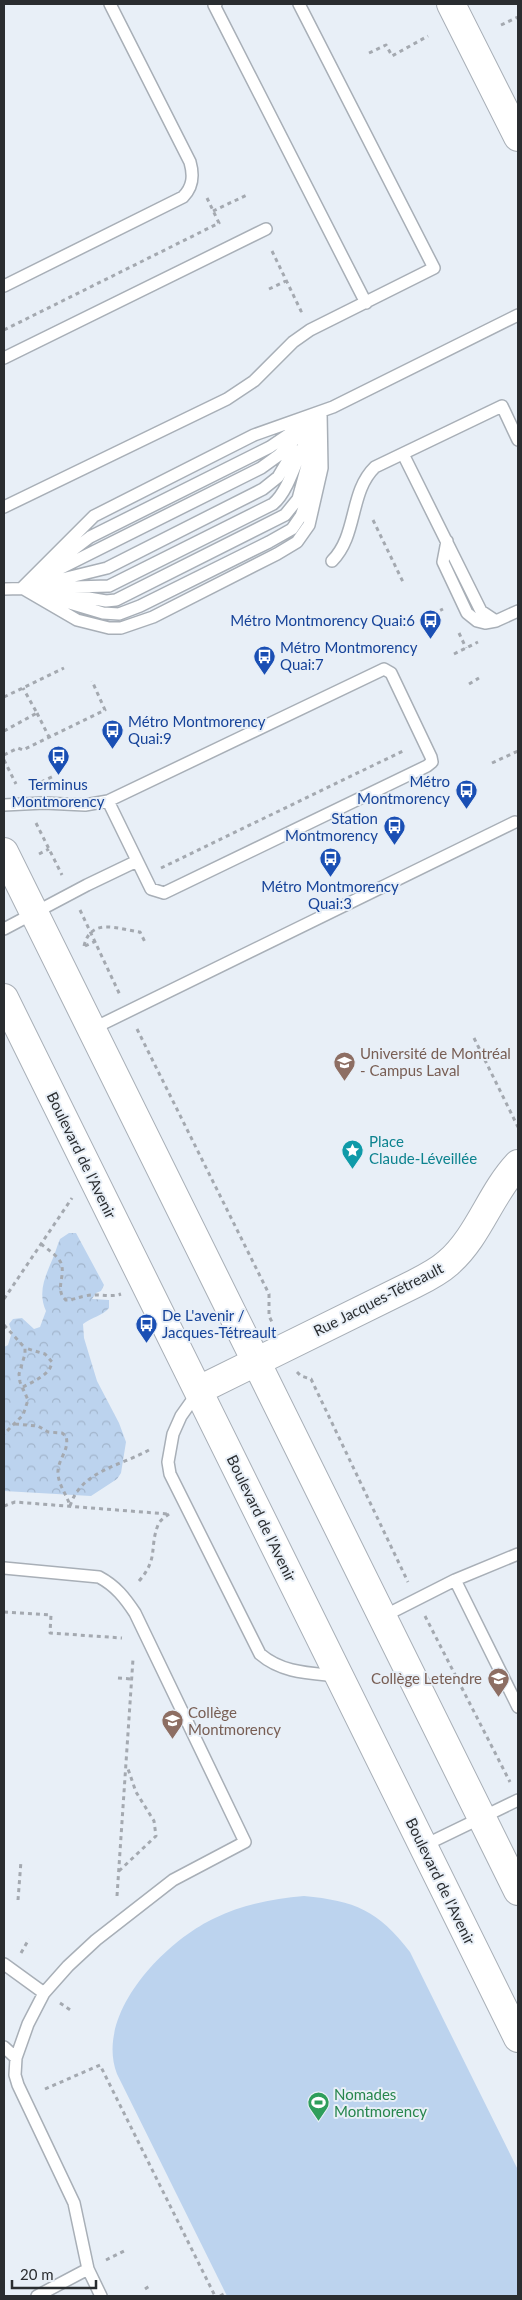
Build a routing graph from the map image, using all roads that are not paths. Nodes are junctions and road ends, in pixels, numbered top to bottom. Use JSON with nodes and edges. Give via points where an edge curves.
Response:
{"nodes":[{"id":1,"x":110,"y":4,"type":"edge"},
{"id":2,"x":216,"y":4,"type":"edge"},
{"id":3,"x":299,"y":4,"type":"edge"},
{"id":4,"x":451,"y":4,"type":"edge"},
{"id":5,"x":518,"y":138,"type":"edge"},
{"id":6,"x":266,"y":229,"type":"dead end"},
{"id":7,"x":4,"y":286,"type":"edge"},
{"id":8,"x":366,"y":303,"type":"junction"},
{"id":9,"x":518,"y":315,"type":"edge"},
{"id":10,"x":4,"y":358,"type":"edge"},
{"id":11,"x":321,"y":412,"type":"junction"},
{"id":12,"x":518,"y":440,"type":"edge"},
{"id":13,"x":403,"y":454,"type":"junction"},
{"id":14,"x":4,"y":507,"type":"edge"},
{"id":15,"x":332,"y":561,"type":"dead end"},
{"id":16,"x":22,"y":588,"type":"junction"},
{"id":17,"x":4,"y":589,"type":"edge"},
{"id":18,"x":518,"y":611,"type":"edge"},
{"id":19,"x":108,"y":801,"type":"junction"},
{"id":20,"x":4,"y":805,"type":"edge"},
{"id":21,"x":515,"y":822,"type":"dead end"},
{"id":22,"x":4,"y":852,"type":"edge"},
{"id":23,"x":137,"y":861,"type":"junction"},
{"id":24,"x":35,"y":914,"type":"junction"},
{"id":25,"x":4,"y":930,"type":"edge"},
{"id":26,"x":4,"y":998,"type":"edge"},
{"id":27,"x":92,"y":1029,"type":"junction"},
{"id":28,"x":518,"y":1164,"type":"edge"},
{"id":29,"x":256,"y":1362,"type":"junction"},
{"id":30,"x":199,"y":1390,"type":"junction"},
{"id":31,"x":518,"y":1554,"type":"edge"},
{"id":32,"x":4,"y":1568,"type":"edge"},
{"id":33,"x":456,"y":1580,"type":"junction"},
{"id":34,"x":382,"y":1616,"type":"junction"},
{"id":35,"x":340,"y":1676,"type":"junction"},
{"id":36,"x":518,"y":1707,"type":"edge"},
{"id":37,"x":518,"y":1800,"type":"edge"},
{"id":38,"x":482,"y":1818,"type":"junction"},
{"id":39,"x":423,"y":1846,"type":"junction"},
{"id":40,"x":518,"y":1891,"type":"edge"},
{"id":41,"x":4,"y":1964,"type":"edge"},
{"id":42,"x":44,"y":1993,"type":"junction"},
{"id":43,"x":518,"y":2038,"type":"edge"},
{"id":44,"x":4,"y":2047,"type":"edge"},
{"id":45,"x":16,"y":2058,"type":"junction"},
{"id":46,"x":88,"y":2269,"type":"junction"},
{"id":47,"x":37,"y":2296,"type":"edge"},
{"id":48,"x":101,"y":2296,"type":"edge"}],
"edges":[{"from":1,"to":7,"type":"lane","via":[[190,162],[191,187],[183,197]]},
{"from":2,"to":8,"type":"lane","via":[[218,14]]},
{"from":3,"to":8,"type":"lane","via":[[434,268]]},
{"from":4,"to":5,"type":"street"},
{"from":6,"to":10,"type":"lane"},
{"from":8,"to":14,"type":"lane","via":[[310,330],[293,342],[254,381],[227,399]]},
{"from":9,"to":11,"type":"lane"},
{"from":11,"to":16,"type":"lane","via":[[270,447],[90,537]]},
{"from":11,"to":16,"type":"lane","via":[[279,455],[261,468]]},
{"from":11,"to":16,"type":"lane","via":[[254,435],[94,516]]},
{"from":11,"to":16,"type":"lane","via":[[278,477],[263,489],[107,568]]},
{"from":11,"to":16,"type":"lane","via":[[301,446],[286,489],[273,504],[109,586]]},
{"from":11,"to":16,"type":"lane","via":[[298,499],[285,515],[116,600]]},
{"from":11,"to":16,"type":"lane","via":[[322,468],[309,525],[297,542],[277,554],[129,627],[109,628],[85,622]]},
{"from":12,"to":13,"type":"lane","via":[[502,406]]},
{"from":13,"to":15,"type":"lane","via":[[370,472],[362,487],[346,542]]},
{"from":13,"to":18,"type":"lane","via":[[447,541],[443,562],[467,613],[476,621],[485,623]]},
{"from":16,"to":17,"type":"lane"},
{"from":19,"to":20,"type":"lane"},
{"from":19,"to":23,"type":"lane"},
{"from":19,"to":23,"type":"lane","via":[[381,669],[391,673],[430,750],[432,762],[427,766],[164,893],[151,889]]},
{"from":21,"to":27,"type":"lane"},
{"from":22,"to":24,"type":"street"},
{"from":23,"to":24,"type":"lane"},
{"from":24,"to":25,"type":"lane"},
{"from":24,"to":27,"type":"street"},
{"from":26,"to":30,"type":"street","name":"Boulevard de l'Avenir"},
{"from":27,"to":29,"type":"street"},
{"from":28,"to":29,"type":"street","name":"Rue Jacques-Tétreault","via":[[467,1242],[446,1265]]},
{"from":29,"to":30,"type":"street","name":"Rue Jacques-Tétreault"},
{"from":29,"to":34,"type":"street"},
{"from":30,"to":35,"type":"street","name":"Boulevard de l'Avenir"},
{"from":30,"to":35,"type":"lane","via":[[180,1416],[173,1434],[168,1462],[170,1474],[260,1654],[277,1666],[292,1671]]},
{"from":31,"to":33,"type":"lane"},
{"from":32,"to":42,"type":"lane","via":[[99,1577],[119,1591],[135,1613],[245,1842],[173,1880],[83,1951]]},
{"from":33,"to":34,"type":"lane"},
{"from":33,"to":36,"type":"lane"},
{"from":34,"to":38,"type":"street"},
{"from":35,"to":39,"type":"street","name":"Boulevard de l'Avenir"},
{"from":37,"to":38,"type":"lane"},
{"from":38,"to":39,"type":"lane"},
{"from":38,"to":40,"type":"street"},
{"from":39,"to":43,"type":"street","name":"Boulevard de l'Avenir"},
{"from":41,"to":42,"type":"lane"},
{"from":42,"to":45,"type":"lane"},
{"from":44,"to":45,"type":"lane"},
{"from":45,"to":46,"type":"lane","via":[[18,2085],[74,2202]]},
{"from":46,"to":47,"type":"lane"},
{"from":46,"to":48,"type":"lane"}]}
